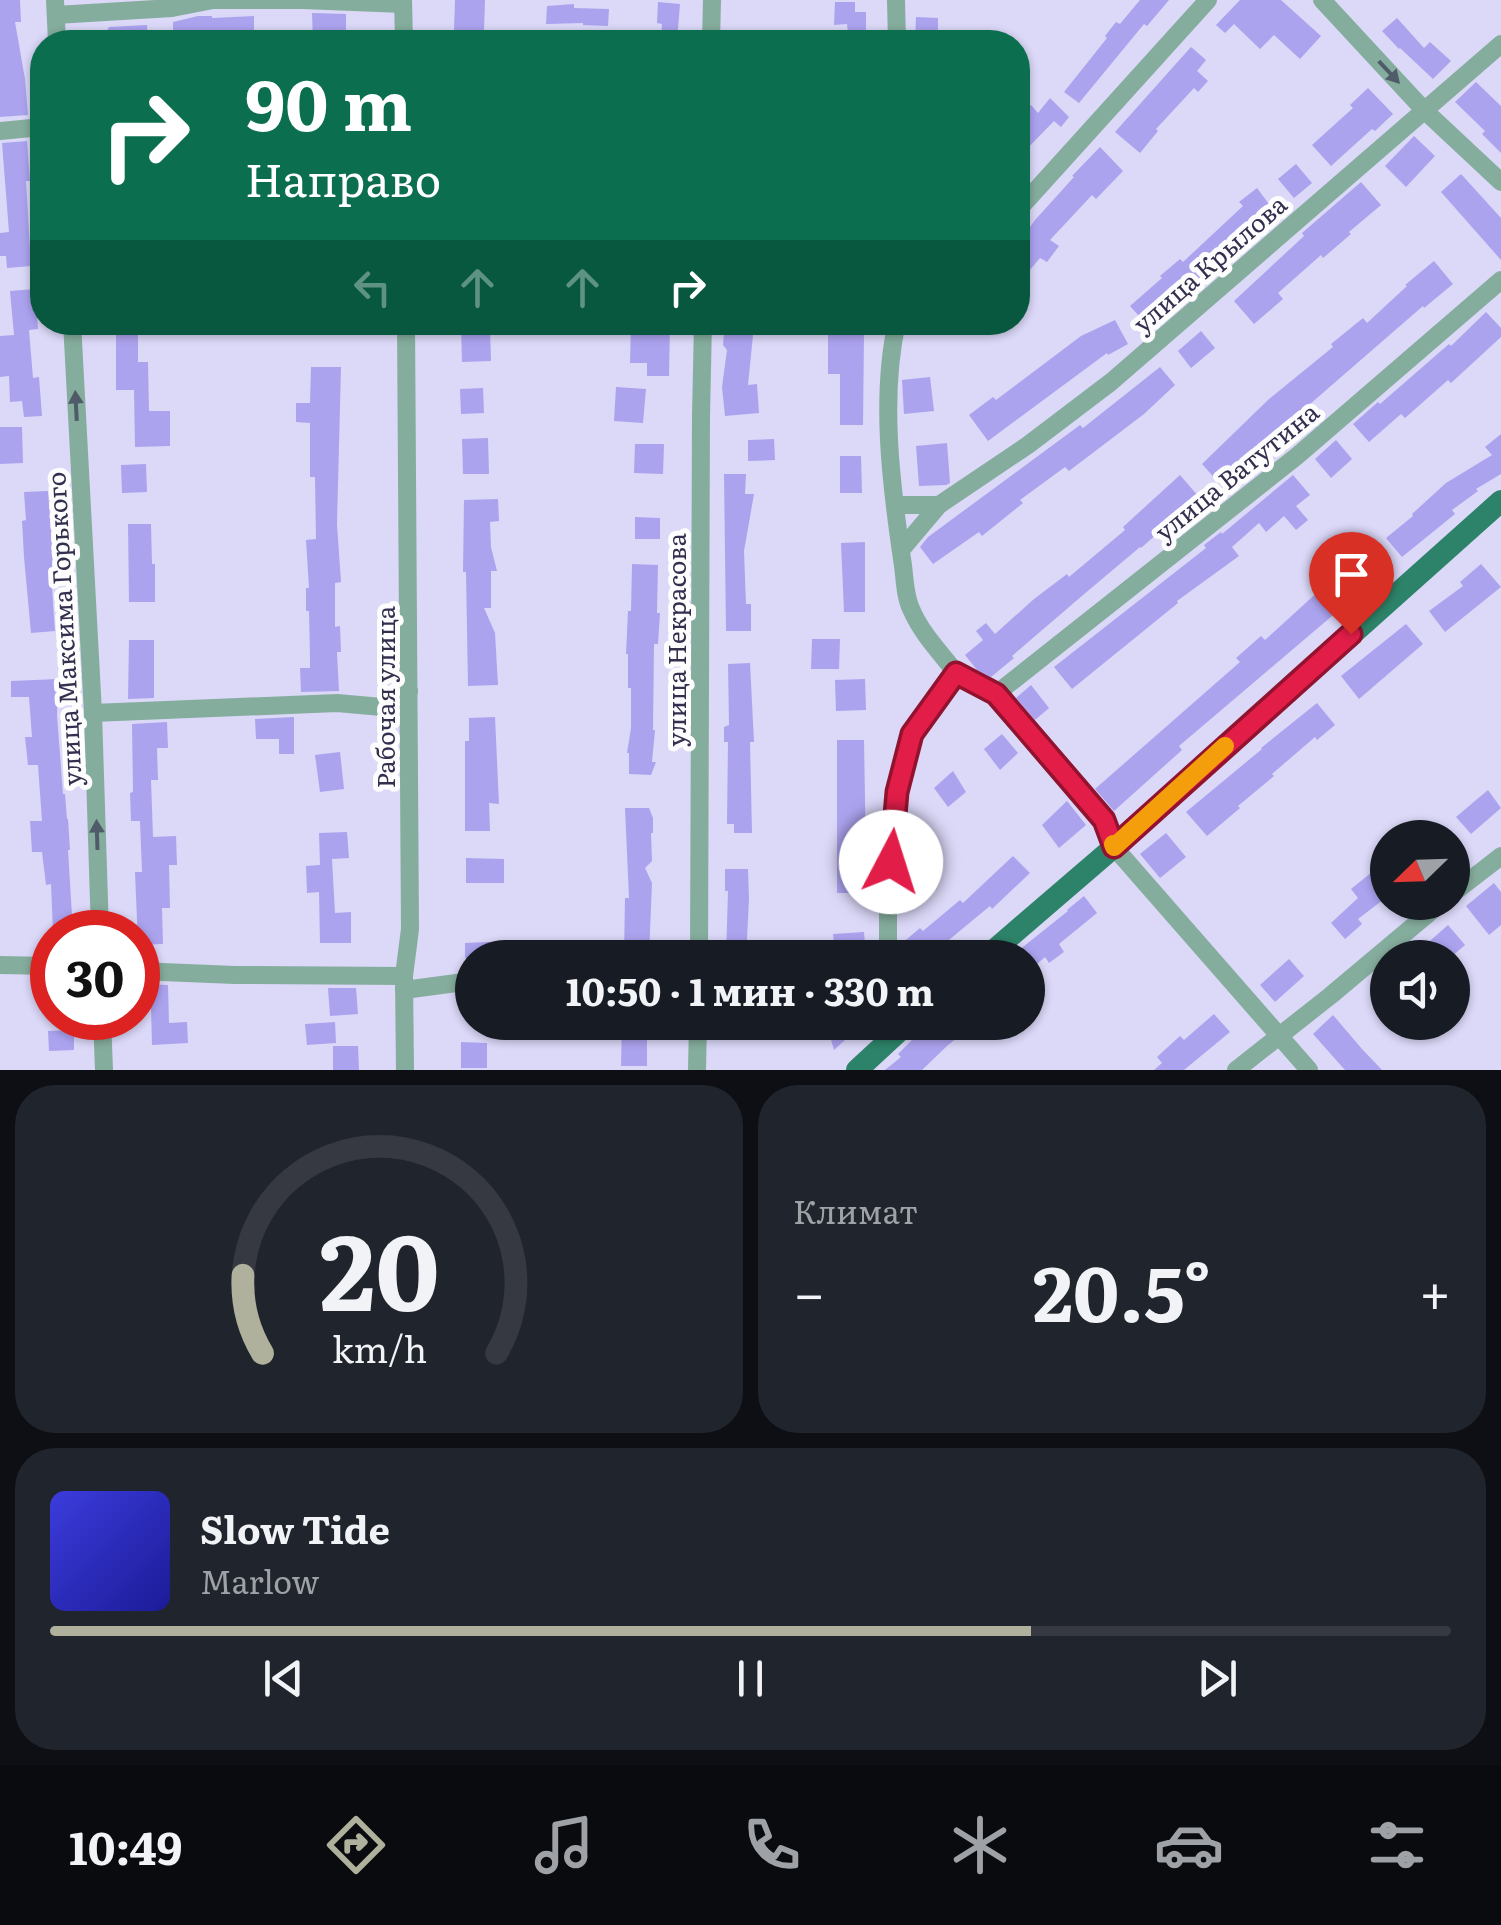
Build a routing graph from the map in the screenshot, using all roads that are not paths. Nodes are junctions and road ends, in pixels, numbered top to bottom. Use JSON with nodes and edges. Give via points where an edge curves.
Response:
{"nodes":[{"id":1,"x":712,"y":0,"type":"edge"},
{"id":2,"x":896,"y":0,"type":"edge"},
{"id":3,"x":1208,"y":0,"type":"edge"},
{"id":4,"x":1322,"y":0,"type":"edge"},
{"id":5,"x":404,"y":2,"type":"edge"},
{"id":6,"x":56,"y":8,"type":"edge"},
{"id":7,"x":404,"y":30,"type":"edge"},
{"id":8,"x":711,"y":30,"type":"edge"},
{"id":9,"x":897,"y":30,"type":"edge"},
{"id":10,"x":1501,"y":44,"type":"edge"},
{"id":11,"x":1424,"y":110,"type":"junction"},
{"id":12,"x":30,"y":128,"type":"edge"},
{"id":13,"x":0,"y":131,"type":"edge"},
{"id":14,"x":1501,"y":182,"type":"edge"},
{"id":15,"x":1030,"y":197,"type":"edge"},
{"id":16,"x":1501,"y":280,"type":"edge"},
{"id":17,"x":73,"y":335,"type":"edge"},
{"id":18,"x":406,"y":335,"type":"edge"},
{"id":19,"x":703,"y":335,"type":"edge"},
{"id":20,"x":894,"y":335,"type":"edge"},
{"id":21,"x":1501,"y":501,"type":"edge"},
{"id":22,"x":938,"y":505,"type":"junction"},
{"id":23,"x":895,"y":506,"type":"junction"},
{"id":24,"x":901,"y":550,"type":"junction"},
{"id":25,"x":956,"y":673,"type":"junction"},
{"id":26,"x":409,"y":691,"type":"junction"},
{"id":27,"x":996,"y":694,"type":"junction"},
{"id":28,"x":382,"y":707,"type":"junction"},
{"id":29,"x":93,"y":713,"type":"junction"},
{"id":30,"x":408,"y":733,"type":"junction"},
{"id":31,"x":1114,"y":847,"type":"junction"},
{"id":32,"x":1501,"y":856,"type":"edge"},
{"id":33,"x":1470,"y":880,"type":"edge"},
{"id":34,"x":99,"y":910,"type":"edge"},
{"id":35,"x":1421,"y":920,"type":"edge"},
{"id":36,"x":699,"y":940,"type":"edge"},
{"id":37,"x":888,"y":940,"type":"edge"},
{"id":38,"x":1006,"y":940,"type":"edge"},
{"id":39,"x":0,"y":966,"type":"edge"},
{"id":40,"x":30,"y":966,"type":"edge"},
{"id":41,"x":160,"y":972,"type":"edge"},
{"id":42,"x":455,"y":982,"type":"edge"},
{"id":43,"x":404,"y":983,"type":"junction"},
{"id":44,"x":1278,"y":1036,"type":"junction"},
{"id":45,"x":103,"y":1040,"type":"edge"},
{"id":46,"x":698,"y":1040,"type":"edge"},
{"id":47,"x":890,"y":1040,"type":"edge"},
{"id":48,"x":104,"y":1070,"type":"edge"},
{"id":49,"x":405,"y":1070,"type":"edge"},
{"id":50,"x":697,"y":1070,"type":"edge"},
{"id":51,"x":857,"y":1070,"type":"edge"},
{"id":52,"x":1236,"y":1070,"type":"edge"},
{"id":53,"x":1309,"y":1070,"type":"edge"}],
"edges":[{"from":1,"to":8,"type":"street"},
{"from":2,"to":9,"type":"street"},
{"from":3,"to":15,"type":"street"},
{"from":4,"to":11,"type":"street","one_way":true},
{"from":5,"to":6,"type":"street","via":[[214,0],[172,8]]},
{"from":5,"to":7,"type":"street"},
{"from":10,"to":11,"type":"street","name":"улица Крылова"},
{"from":11,"to":14,"type":"street"},
{"from":11,"to":22,"type":"street","name":"улица Крылова","via":[[1111,382]]},
{"from":12,"to":13,"type":"street"},
{"from":16,"to":27,"type":"street","name":"улица Ватутина","via":[[1297,456]]},
{"from":29,"to":17,"type":"street","name":"улица Максима Горького","one_way":true},
{"from":18,"to":26,"type":"street","name":"Рабочая улица"},
{"from":19,"to":36,"type":"street","name":"улица Некрасова"},
{"from":20,"to":23,"type":"street","via":[[889,401]]},
{"from":21,"to":31,"type":"main road"},
{"from":22,"to":23,"type":"street"},
{"from":22,"to":24,"type":"street","name":"улица Крылова"},
{"from":23,"to":24,"type":"street"},
{"from":24,"to":25,"type":"street","via":[[910,608]]},
{"from":25,"to":27,"type":"street"},
{"from":25,"to":37,"type":"street","via":[[912,734],[897,792]]},
{"from":26,"to":28,"type":"street"},
{"from":26,"to":30,"type":"street","name":"Рабочая улица"},
{"from":27,"to":31,"type":"street","via":[[1104,820]]},
{"from":28,"to":29,"type":"street"},
{"from":28,"to":30,"type":"street"},
{"from":34,"to":29,"type":"street","name":"улица Максима Горького","one_way":true},
{"from":30,"to":43,"type":"street","name":"Рабочая улица","via":[[410,929]]},
{"from":31,"to":38,"type":"main road"},
{"from":31,"to":44,"type":"street"},
{"from":32,"to":33,"type":"street"},
{"from":35,"to":44,"type":"street"},
{"from":39,"to":40,"type":"street"},
{"from":41,"to":43,"type":"street"},
{"from":42,"to":43,"type":"street"},
{"from":43,"to":49,"type":"street","name":"Рабочая улица"},
{"from":44,"to":52,"type":"street"},
{"from":44,"to":53,"type":"street"},
{"from":45,"to":48,"type":"street"},
{"from":46,"to":50,"type":"street"},
{"from":47,"to":51,"type":"main road"}]}
